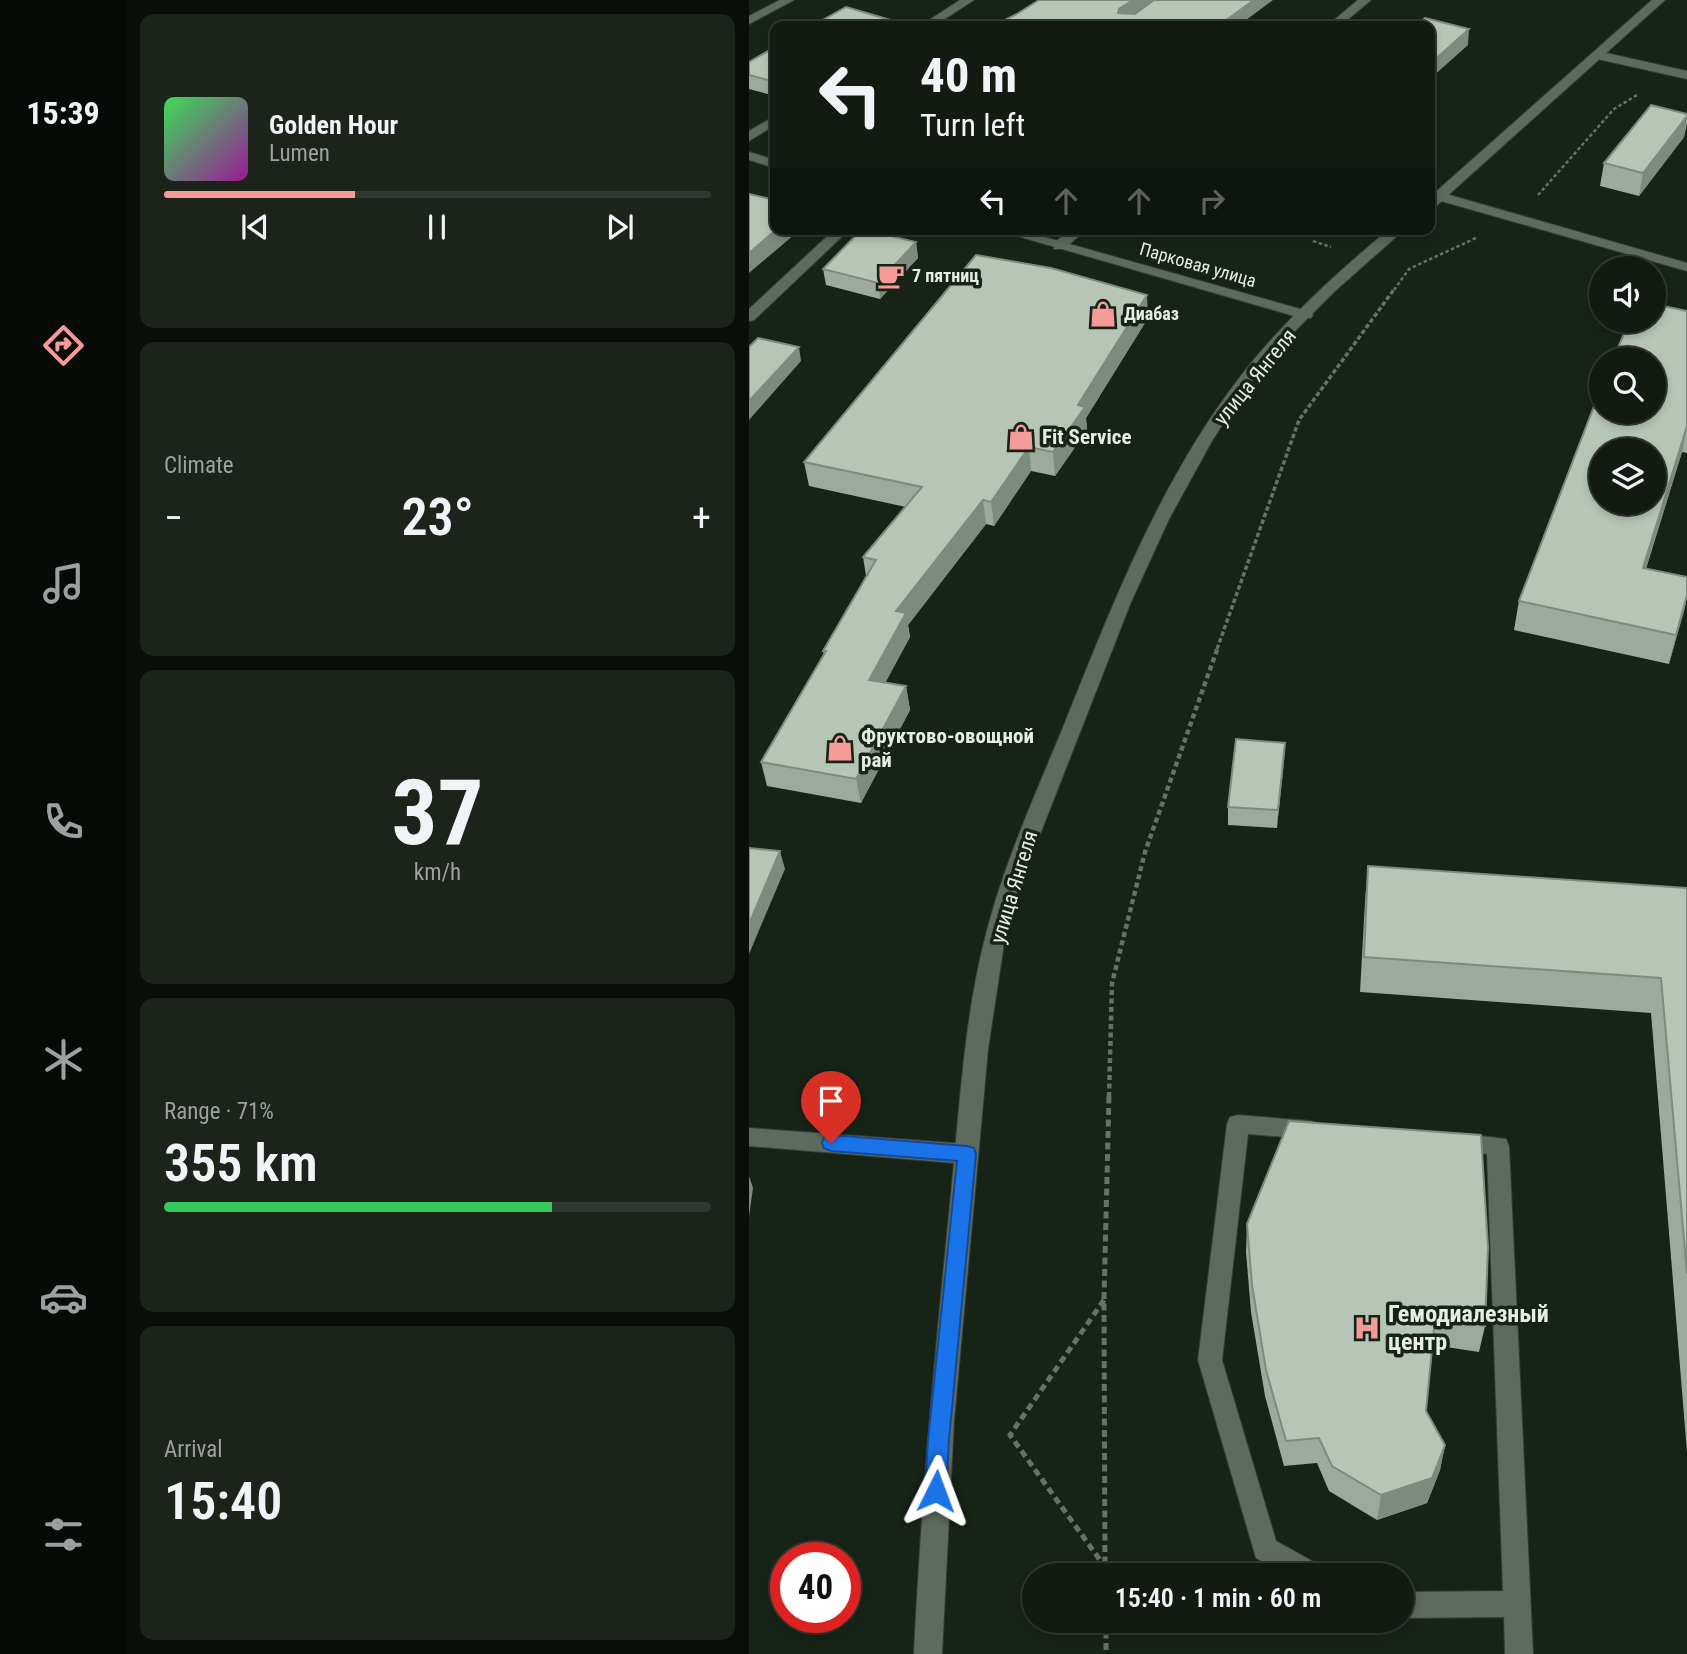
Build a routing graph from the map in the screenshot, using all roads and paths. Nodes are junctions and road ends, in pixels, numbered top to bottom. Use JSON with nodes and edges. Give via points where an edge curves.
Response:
{"nodes":[{"id":1,"x":788,"y":0,"type":"edge"},
{"id":2,"x":968,"y":0,"type":"edge"},
{"id":3,"x":1366,"y":0,"type":"edge"},
{"id":4,"x":1659,"y":0,"type":"edge"},
{"id":5,"x":749,"y":21,"type":"edge"},
{"id":6,"x":934,"y":21,"type":"edge"},
{"id":7,"x":1339,"y":21,"type":"edge"},
{"id":8,"x":1597,"y":55,"type":"junction"},
{"id":9,"x":1687,"y":75,"type":"edge"},
{"id":10,"x":1641,"y":92,"type":"dead end"},
{"id":11,"x":770,"y":123,"type":"edge"},
{"id":12,"x":749,"y":137,"type":"edge"},
{"id":13,"x":749,"y":156,"type":"edge"},
{"id":14,"x":770,"y":162,"type":"edge"},
{"id":15,"x":1435,"y":200,"type":"edge"},
{"id":16,"x":1518,"y":219,"type":"junction"},
{"id":17,"x":837,"y":235,"type":"edge"},
{"id":18,"x":1021,"y":235,"type":"edge"},
{"id":19,"x":1073,"y":235,"type":"edge"},
{"id":20,"x":1391,"y":235,"type":"edge"},
{"id":21,"x":1059,"y":246,"type":"junction"},
{"id":22,"x":1687,"y":267,"type":"edge"},
{"id":23,"x":1306,"y":316,"type":"junction"},
{"id":24,"x":749,"y":317,"type":"edge"},
{"id":25,"x":1334,"y":1132,"type":"edge"},
{"id":26,"x":749,"y":1136,"type":"edge"},
{"id":27,"x":1430,"y":1140,"type":"edge"},
{"id":28,"x":967,"y":1154,"type":"junction"},
{"id":29,"x":1104,"y":1299,"type":"junction"},
{"id":30,"x":1099,"y":1563,"type":"edge"},
{"id":31,"x":1105,"y":1563,"type":"edge"},
{"id":32,"x":1290,"y":1563,"type":"edge"},
{"id":33,"x":1517,"y":1604,"type":"junction"},
{"id":34,"x":1414,"y":1605,"type":"edge"},
{"id":35,"x":1106,"y":1633,"type":"edge"},
{"id":36,"x":928,"y":1654,"type":"edge"},
{"id":37,"x":1106,"y":1654,"type":"edge"},
{"id":38,"x":1519,"y":1654,"type":"edge"}],
"edges":[{"from":1,"to":5,"type":"street"},
{"from":2,"to":6,"type":"street"},
{"from":3,"to":7,"type":"street"},
{"from":4,"to":8,"type":"street"},
{"from":8,"to":9,"type":"street"},
{"from":8,"to":15,"type":"street"},
{"from":10,"to":16,"type":"path","via":[[1614,109]]},
{"from":11,"to":12,"type":"street"},
{"from":13,"to":14,"type":"street"},
{"from":15,"to":16,"type":"street"},
{"from":16,"to":22,"type":"street"},
{"from":16,"to":29,"type":"path","via":[[1409,269],[1299,420],[1145,852],[1112,983]]},
{"from":17,"to":24,"type":"street"},
{"from":18,"to":21,"type":"street","name":"Парковая улица"},
{"from":19,"to":21,"type":"street"},
{"from":20,"to":23,"type":"street","name":"улица Янгеля"},
{"from":21,"to":23,"type":"street","name":"Парковая улица"},
{"from":23,"to":28,"type":"street","name":"улица Янгеля","via":[[1269,352],[1231,400],[1190,466],[1147,546],[1102,649],[1002,913],[984,1003]]},
{"from":25,"to":32,"type":"street","via":[[1238,1124],[1210,1360],[1265,1549]]},
{"from":26,"to":28,"type":"street"},
{"from":27,"to":33,"type":"street","via":[[1498,1146]]},
{"from":28,"to":36,"type":"street","name":"улица Янгеля","via":[[938,1440]]},
{"from":29,"to":30,"type":"path","via":[[1010,1435]]},
{"from":29,"to":31,"type":"path"},
{"from":33,"to":34,"type":"street"},
{"from":33,"to":38,"type":"street"},
{"from":35,"to":37,"type":"path"}]}
